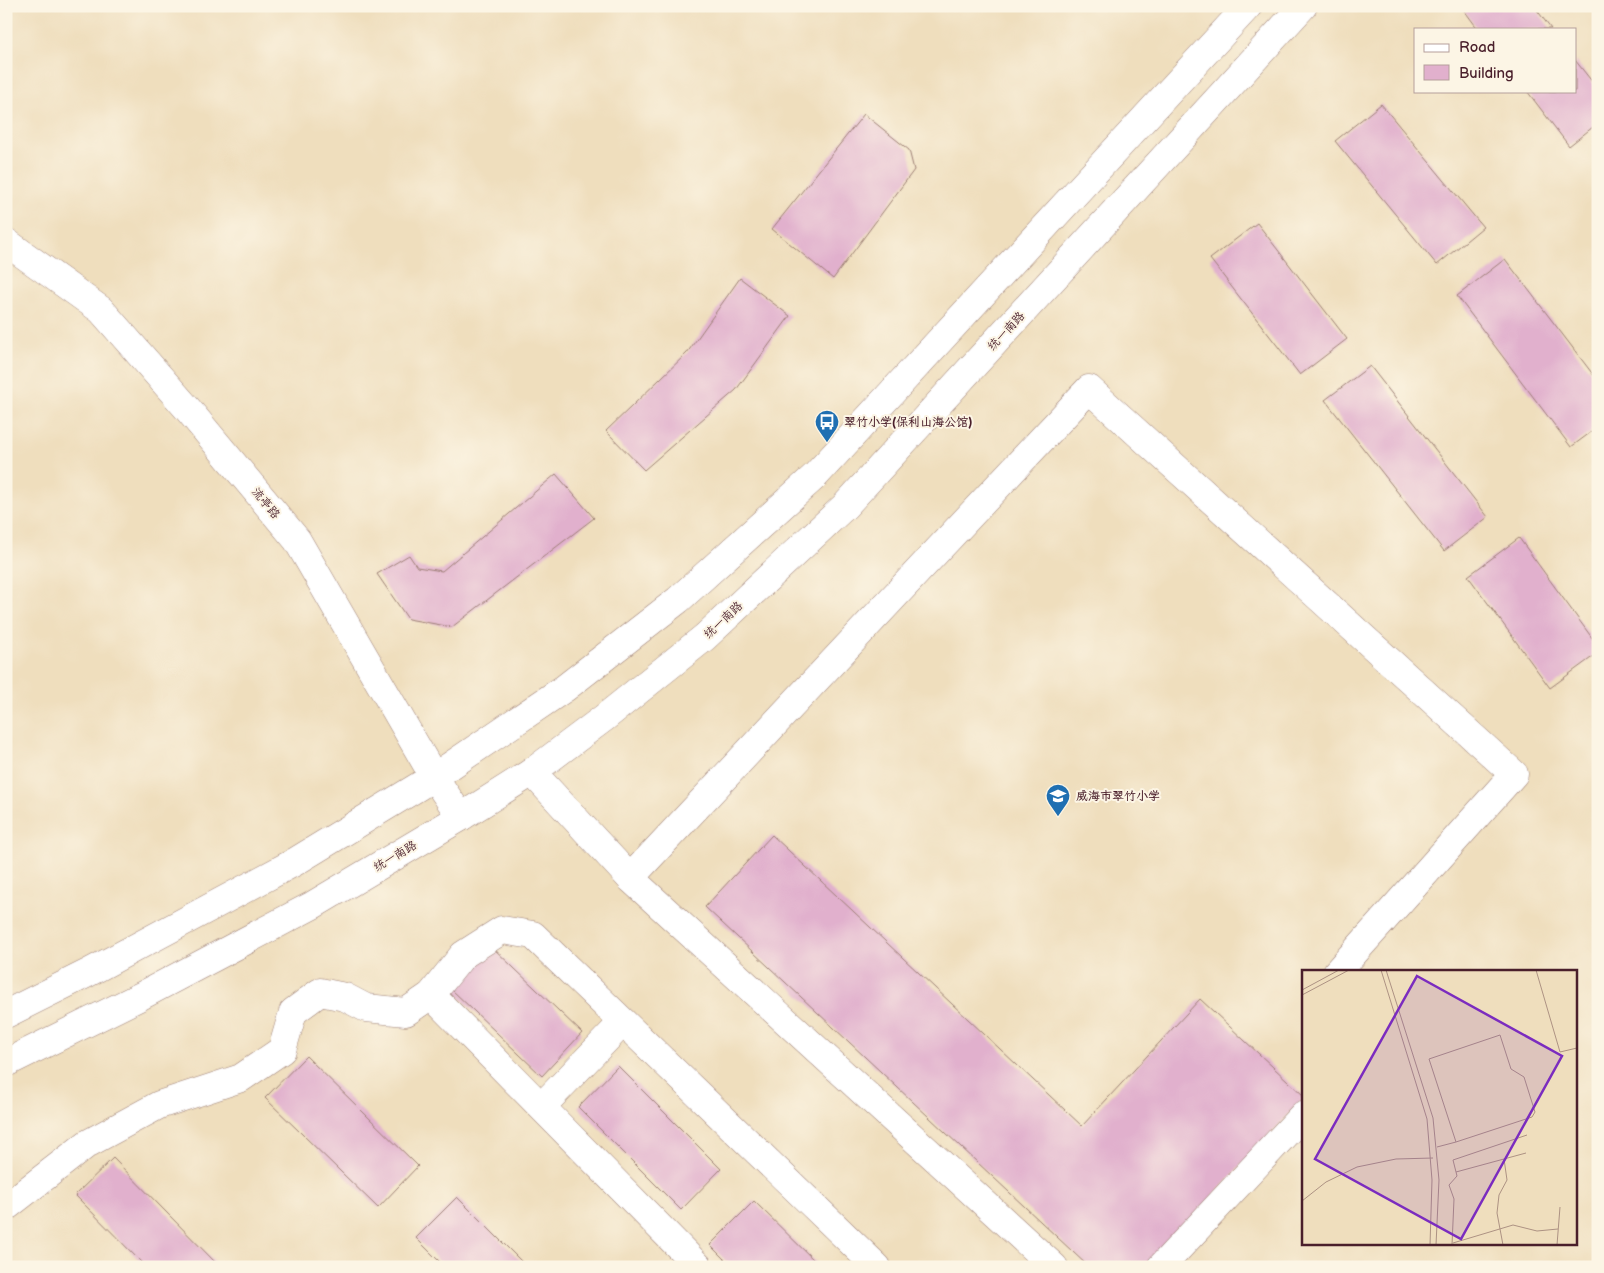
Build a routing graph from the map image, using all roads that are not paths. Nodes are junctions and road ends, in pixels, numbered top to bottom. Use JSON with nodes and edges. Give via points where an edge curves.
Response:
{"nodes":[{"id":1,"x":1248,"y":6,"type":"edge"},
{"id":2,"x":1303,"y":6,"type":"edge"},
{"id":3,"x":6,"y":242,"type":"edge"},
{"id":4,"x":532,"y":772,"type":"junction"},
{"id":5,"x":434,"y":777,"type":"junction"},
{"id":6,"x":461,"y":816,"type":"junction"},
{"id":7,"x":630,"y":878,"type":"junction"},
{"id":8,"x":1339,"y":970,"type":"edge"},
{"id":9,"x":431,"y":995,"type":"junction"},
{"id":10,"x":6,"y":1014,"type":"edge"},
{"id":11,"x":623,"y":1022,"type":"junction"},
{"id":12,"x":6,"y":1063,"type":"edge"},
{"id":13,"x":547,"y":1101,"type":"dead end"},
{"id":14,"x":1302,"y":1116,"type":"edge"},
{"id":15,"x":6,"y":1207,"type":"edge"},
{"id":16,"x":697,"y":1266,"type":"edge"},
{"id":17,"x":876,"y":1267,"type":"edge"},
{"id":18,"x":1054,"y":1267,"type":"edge"},
{"id":19,"x":1161,"y":1267,"type":"edge"}],
"edges":[{"from":1,"to":5,"type":"main road","via":[[815,476],[678,600],[565,688]]},
{"from":2,"to":4,"type":"main road","name":"统一南路","via":[[845,506],[705,637]]},
{"from":3,"to":5,"type":"main road","name":"流亭路","via":[[101,310],[297,540]]},
{"from":4,"to":6,"type":"main road","name":"统一南路"},
{"from":4,"to":7,"type":"main road"},
{"from":5,"to":6,"type":"main road","name":"流亭路"},
{"from":5,"to":10,"type":"main road","via":[[293,863]]},
{"from":6,"to":12,"type":"main road","name":"统一南路","via":[[313,906]]},
{"from":7,"to":8,"type":"main road","via":[[1088,389],[1514,774]]},
{"from":7,"to":18,"type":"main road"},
{"from":9,"to":11,"type":"main road","via":[[464,955],[502,930],[533,935]]},
{"from":9,"to":15,"type":"main road","via":[[406,1012],[366,1008],[345,997],[320,992],[293,1012],[282,1050],[241,1078],[160,1105],[87,1144]]},
{"from":9,"to":16,"type":"main road"},
{"from":11,"to":13,"type":"main road"},
{"from":11,"to":17,"type":"main road"},
{"from":14,"to":19,"type":"main road"}]}
